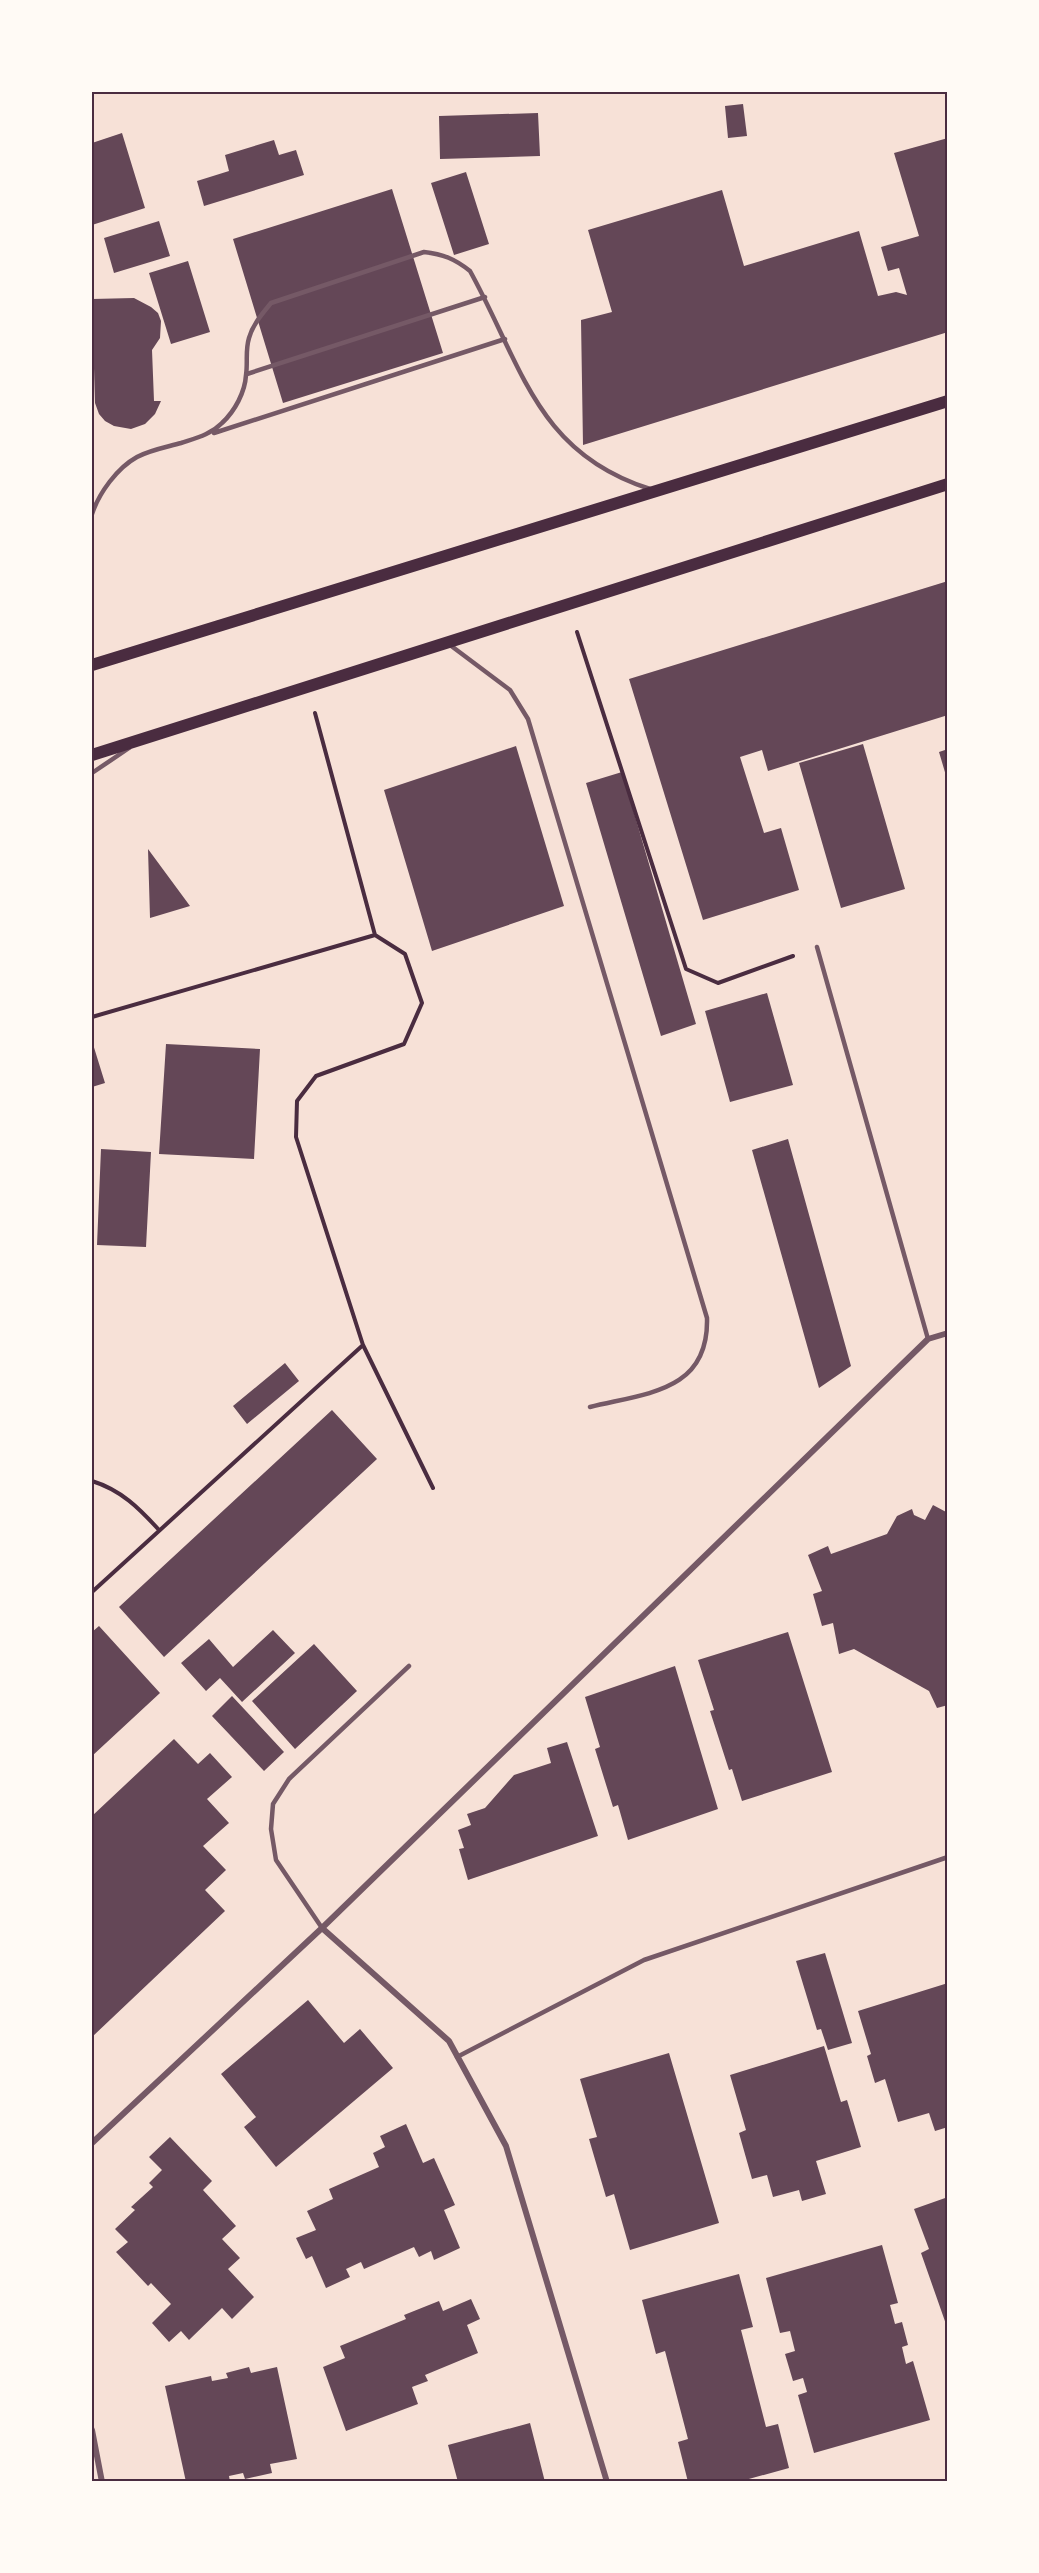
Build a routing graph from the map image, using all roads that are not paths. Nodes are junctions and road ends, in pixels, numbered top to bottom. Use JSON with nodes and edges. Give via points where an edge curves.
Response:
{"nodes":[{"id":1,"x":485,"y":297,"type":"junction"},
{"id":2,"x":505,"y":339,"type":"junction"},
{"id":3,"x":247,"y":374,"type":"junction"},
{"id":4,"x":948,"y":401,"type":"edge"},
{"id":5,"x":208,"y":434,"type":"junction"},
{"id":6,"x":948,"y":484,"type":"edge"},
{"id":7,"x":655,"y":490,"type":"junction"},
{"id":8,"x":92,"y":514,"type":"edge"},
{"id":9,"x":447,"y":643,"type":"junction"},
{"id":10,"x":92,"y":665,"type":"edge"},
{"id":11,"x":144,"y":738,"type":"junction"},
{"id":12,"x":92,"y":755,"type":"edge"},
{"id":13,"x":92,"y":774,"type":"edge"},
{"id":14,"x":817,"y":947,"type":"road end"},
{"id":15,"x":948,"y":1333,"type":"edge"},
{"id":16,"x":928,"y":1339,"type":"junction"},
{"id":17,"x":590,"y":1407,"type":"dead end"},
{"id":18,"x":409,"y":1666,"type":"dead end"},
{"id":19,"x":948,"y":1857,"type":"edge"},
{"id":20,"x":322,"y":1928,"type":"junction"},
{"id":21,"x":457,"y":2057,"type":"junction"},
{"id":22,"x":92,"y":2143,"type":"edge"},
{"id":23,"x":92,"y":2430,"type":"edge"},
{"id":24,"x":102,"y":2481,"type":"edge"},
{"id":25,"x":607,"y":2481,"type":"edge"}],
"edges":[{"from":1,"to":2,"type":"lane"},
{"from":1,"to":3,"type":"lane"},
{"from":1,"to":3,"type":"lane","via":[[470,271],[455,260],[424,252],[271,303],[249,336]]},
{"from":2,"to":5,"type":"lane"},
{"from":2,"to":7,"type":"lane","via":[[540,410],[558,434],[604,470]]},
{"from":3,"to":5,"type":"lane","via":[[235,409]]},
{"from":4,"to":7,"type":"main road"},
{"from":5,"to":8,"type":"lane","via":[[137,457],[119,471]]},
{"from":6,"to":9,"type":"main road"},
{"from":7,"to":10,"type":"main road"},
{"from":9,"to":11,"type":"main road"},
{"from":9,"to":17,"type":"lane","via":[[510,690],[528,719],[706,1318],[707,1338],[690,1373],[668,1388]]},
{"from":11,"to":12,"type":"main road"},
{"from":11,"to":13,"type":"lane"},
{"from":14,"to":16,"type":"lane"},
{"from":15,"to":16,"type":"street"},
{"from":16,"to":20,"type":"street"},
{"from":18,"to":20,"type":"lane","via":[[290,1779],[273,1804],[271,1829],[276,1860]]},
{"from":19,"to":21,"type":"lane","via":[[644,1960]]},
{"from":20,"to":21,"type":"street","via":[[449,2041]]},
{"from":20,"to":22,"type":"street"},
{"from":21,"to":25,"type":"street","via":[[506,2146]]},
{"from":23,"to":24,"type":"street"}]}
